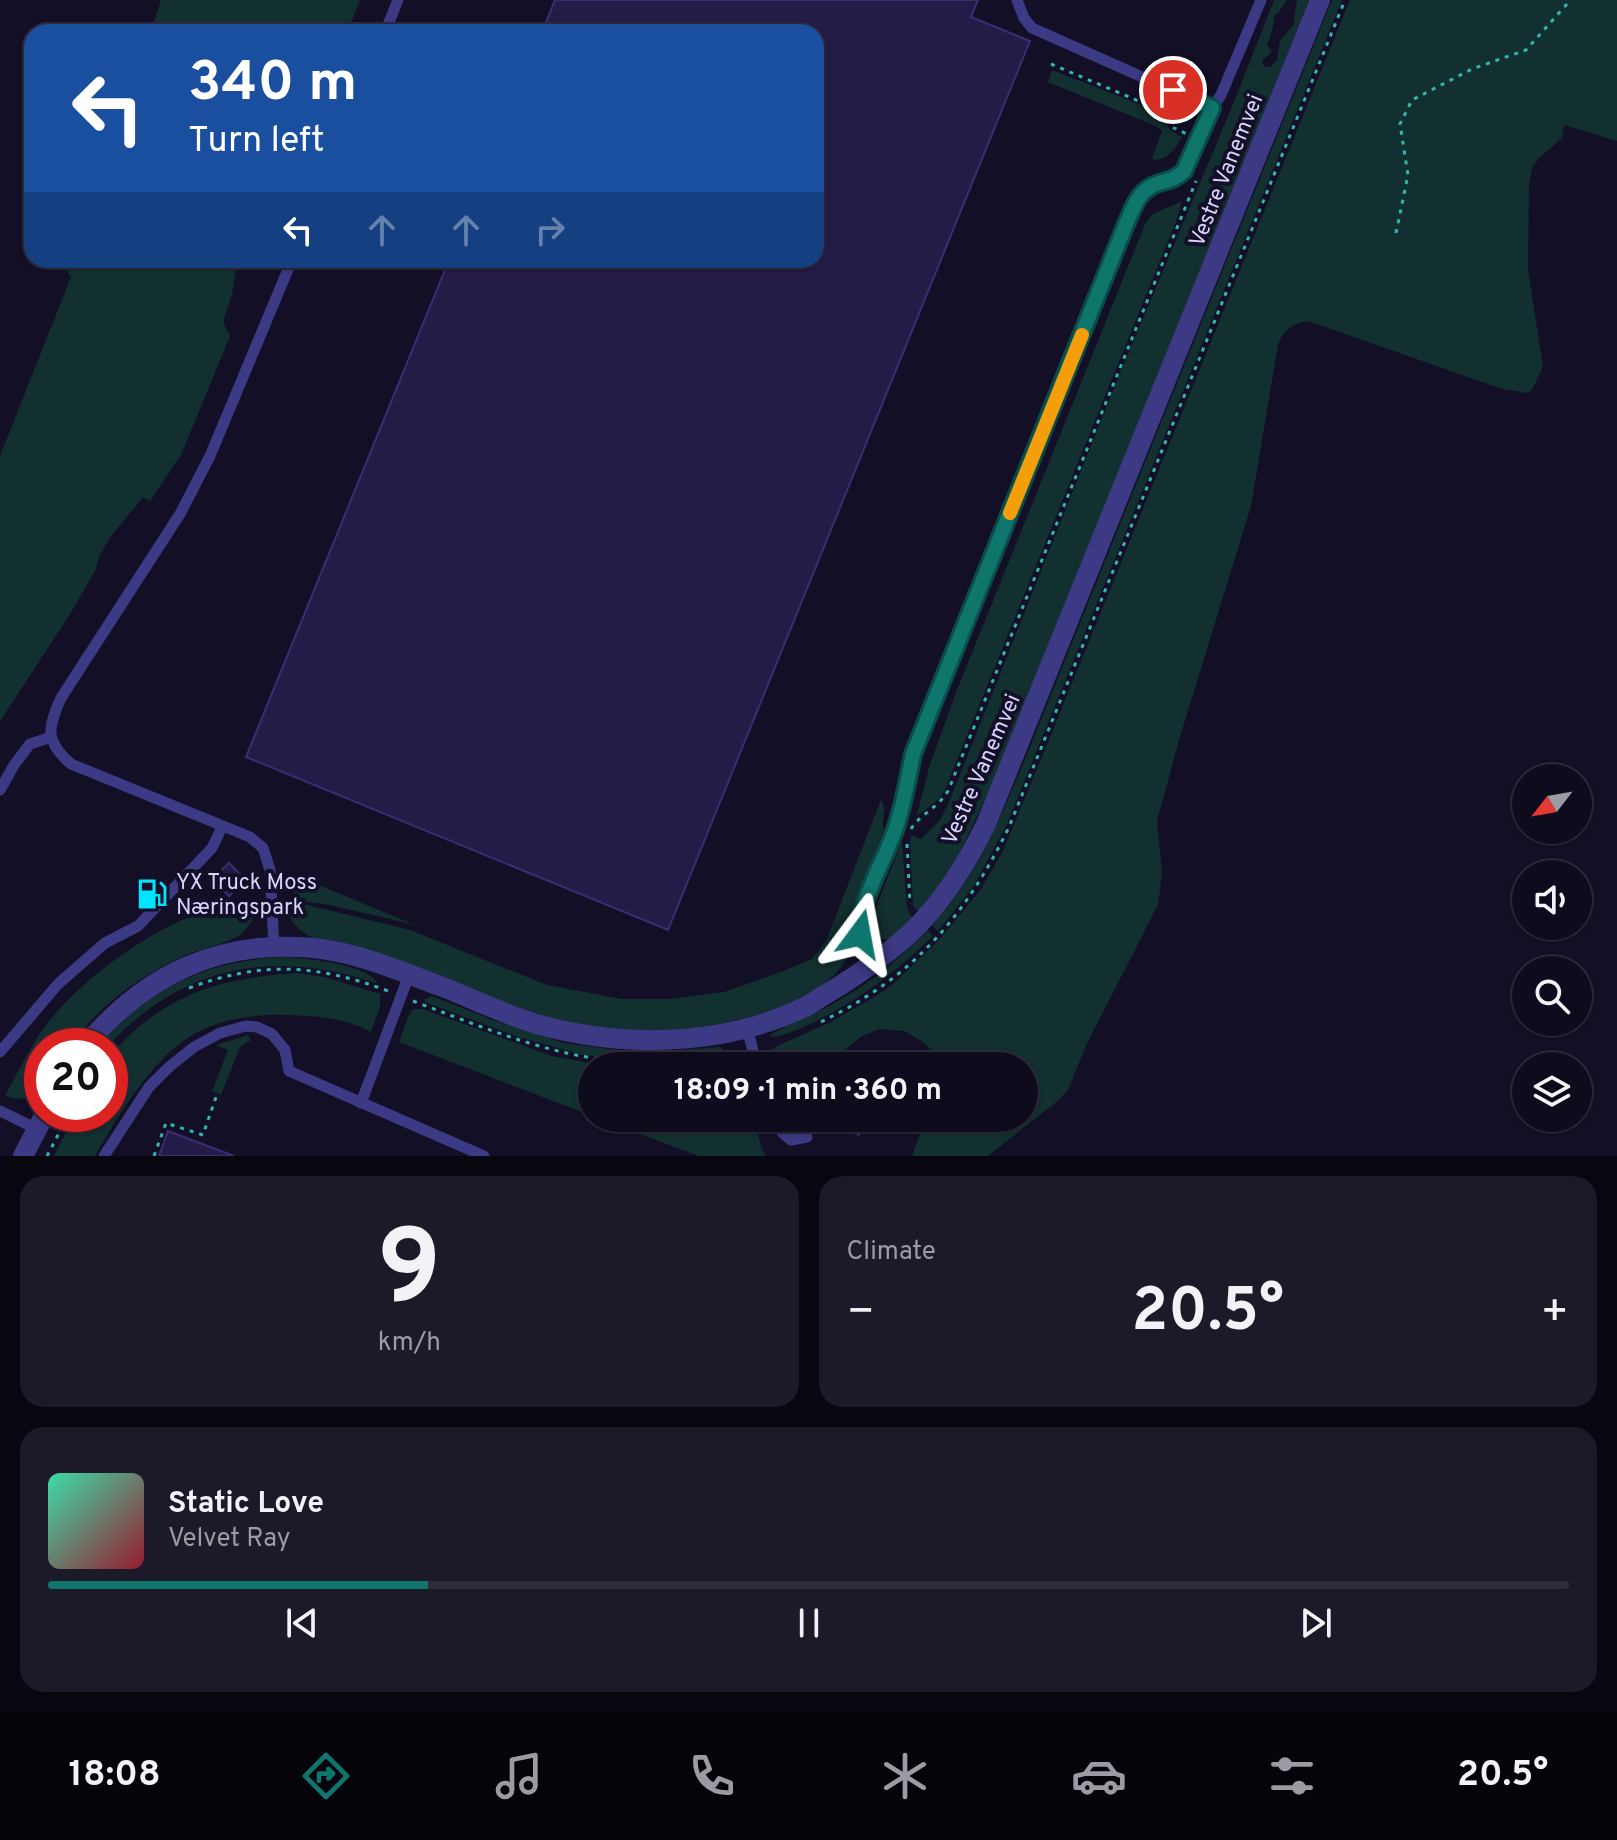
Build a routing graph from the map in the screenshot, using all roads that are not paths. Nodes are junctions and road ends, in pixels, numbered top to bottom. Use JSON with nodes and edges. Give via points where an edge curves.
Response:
{"nodes":[{"id":1,"x":398,"y":0,"type":"edge"},
{"id":2,"x":1017,"y":0,"type":"edge"},
{"id":3,"x":1261,"y":0,"type":"edge"},
{"id":4,"x":1320,"y":0,"type":"edge"},
{"id":5,"x":388,"y":24,"type":"edge"},
{"id":6,"x":1212,"y":108,"type":"junction"},
{"id":7,"x":289,"y":268,"type":"edge"},
{"id":8,"x":51,"y":737,"type":"junction"},
{"id":9,"x":0,"y":790,"type":"edge"},
{"id":10,"x":222,"y":827,"type":"junction"},
{"id":11,"x":274,"y":947,"type":"junction"},
{"id":12,"x":876,"y":961,"type":"junction"},
{"id":13,"x":409,"y":975,"type":"junction"},
{"id":14,"x":102,"y":1028,"type":"edge"},
{"id":15,"x":749,"y":1038,"type":"junction"},
{"id":16,"x":0,"y":1052,"type":"edge"},
{"id":17,"x":753,"y":1052,"type":"edge"},
{"id":18,"x":361,"y":1103,"type":"junction"},
{"id":19,"x":0,"y":1111,"type":"edge"},
{"id":20,"x":24,"y":1117,"type":"edge"},
{"id":21,"x":36,"y":1132,"type":"edge"},
{"id":22,"x":781,"y":1132,"type":"edge"},
{"id":23,"x":807,"y":1137,"type":"dead end"},
{"id":24,"x":23,"y":1156,"type":"edge"},
{"id":25,"x":104,"y":1156,"type":"edge"},
{"id":26,"x":484,"y":1156,"type":"edge"}],
"edges":[{"from":1,"to":5,"type":"lane"},
{"from":2,"to":6,"type":"lane","via":[[1032,28]]},
{"from":3,"to":6,"type":"lane"},
{"from":4,"to":12,"type":"street","name":"Vestre Vanemvei","via":[[986,824],[923,921]]},
{"from":6,"to":12,"type":"lane","via":[[1184,171],[1139,195],[913,754],[895,829],[859,924]]},
{"from":7,"to":8,"type":"lane","via":[[210,456],[180,514],[61,698]]},
{"from":8,"to":9,"type":"lane","via":[[30,744]]},
{"from":8,"to":10,"type":"lane","via":[[71,764]]},
{"from":10,"to":11,"type":"lane","via":[[263,848],[270,870]]},
{"from":10,"to":16,"type":"lane","via":[[212,848],[138,926],[105,943],[58,984]]},
{"from":11,"to":13,"type":"street","name":"Vestre Vanemvei","via":[[342,953]]},
{"from":11,"to":14,"type":"street","name":"Vestre Vanemvei","via":[[223,954],[173,972],[120,1008]]},
{"from":12,"to":15,"type":"street","name":"Vestre Vanemvei"},
{"from":13,"to":15,"type":"street","name":"Vestre Vanemvei","via":[[548,1027],[594,1036]]},
{"from":13,"to":18,"type":"lane"},
{"from":15,"to":17,"type":"lane"},
{"from":18,"to":25,"type":"lane","via":[[289,1071],[285,1050],[272,1034],[246,1026],[220,1033],[169,1067],[149,1087]]},
{"from":18,"to":26,"type":"lane"},
{"from":19,"to":20,"type":"lane"},
{"from":21,"to":24,"type":"street"},
{"from":22,"to":23,"type":"lane","via":[[791,1140]]}]}
